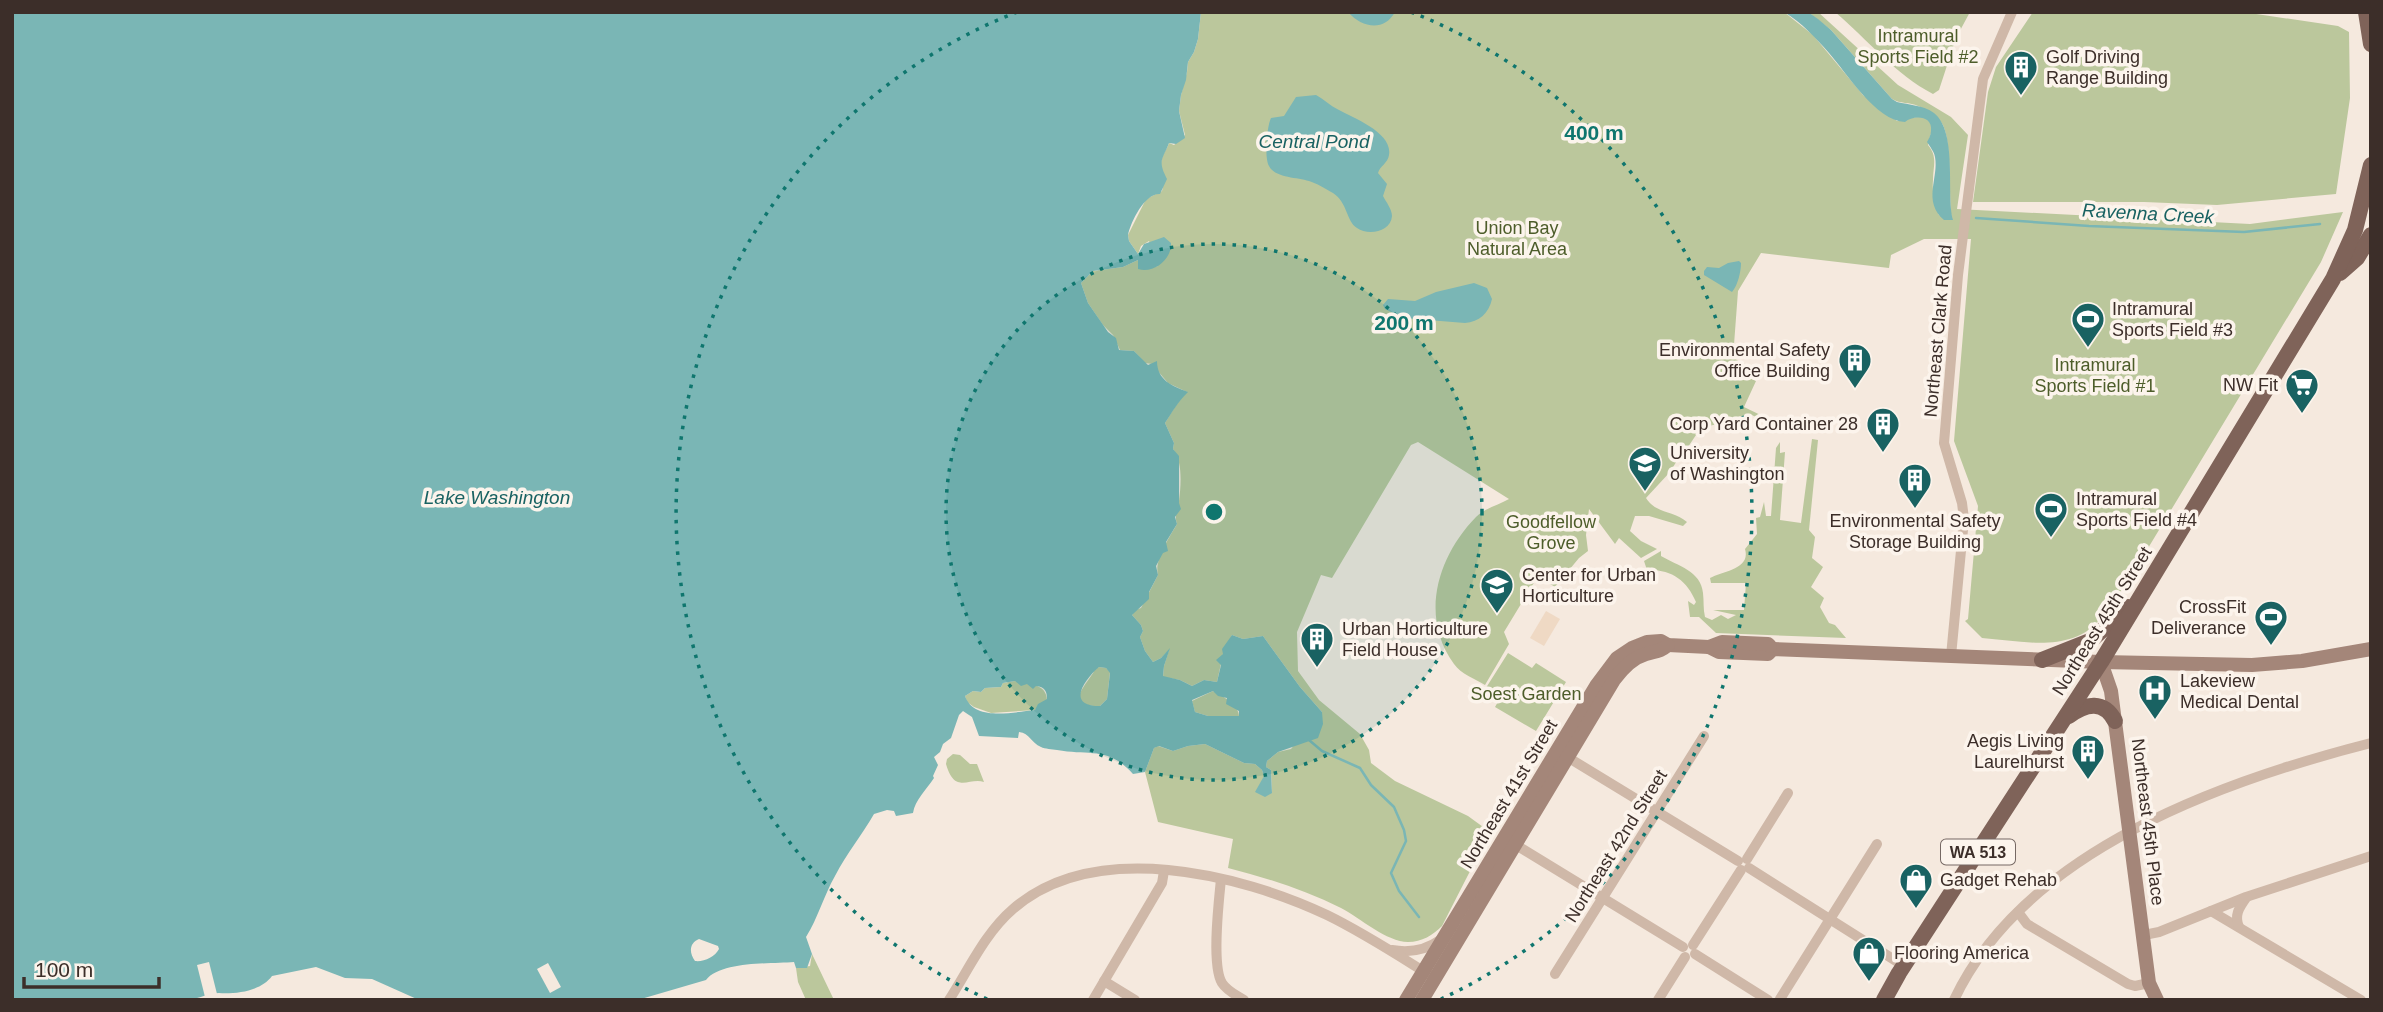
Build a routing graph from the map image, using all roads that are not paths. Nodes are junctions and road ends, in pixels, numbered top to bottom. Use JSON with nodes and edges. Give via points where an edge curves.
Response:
{"nodes":[{"id":1,"x":2012,"y":12,"type":"edge"},
{"id":2,"x":2365,"y":15,"type":"edge"},
{"id":3,"x":2371,"y":44,"type":"edge"},
{"id":4,"x":2370,"y":174,"type":"edge"},
{"id":5,"x":2371,"y":235,"type":"edge"},
{"id":6,"x":2333,"y":279,"type":"junction"},
{"id":7,"x":2142,"y":593,"type":"junction"},
{"id":8,"x":2371,"y":649,"type":"edge"},
{"id":9,"x":1951,"y":656,"type":"junction"},
{"id":10,"x":2042,"y":660,"type":"junction"},
{"id":11,"x":2101,"y":662,"type":"junction"},
{"id":12,"x":2064,"y":719,"type":"junction"},
{"id":13,"x":2115,"y":721,"type":"junction"},
{"id":14,"x":1704,"y":736,"type":"dead end"},
{"id":15,"x":2371,"y":743,"type":"edge"},
{"id":16,"x":1563,"y":754,"type":"junction"},
{"id":17,"x":1788,"y":793,"type":"dead end"},
{"id":18,"x":1657,"y":811,"type":"junction"},
{"id":19,"x":2130,"y":831,"type":"junction"},
{"id":20,"x":1510,"y":841,"type":"junction"},
{"id":21,"x":1877,"y":844,"type":"dead end"},
{"id":22,"x":2371,"y":856,"type":"edge"},
{"id":23,"x":1744,"y":864,"type":"junction"},
{"id":24,"x":1164,"y":871,"type":"junction"},
{"id":25,"x":1222,"y":879,"type":"junction"},
{"id":26,"x":2246,"y":897,"type":"junction"},
{"id":27,"x":1602,"y":898,"type":"junction"},
{"id":28,"x":2211,"y":911,"type":"junction"},
{"id":29,"x":2018,"y":912,"type":"junction"},
{"id":30,"x":1830,"y":919,"type":"junction"},
{"id":31,"x":2239,"y":927,"type":"junction"},
{"id":32,"x":2144,"y":935,"type":"junction"},
{"id":33,"x":1445,"y":936,"type":"junction"},
{"id":34,"x":1384,"y":948,"type":"junction"},
{"id":35,"x":1689,"y":951,"type":"junction"},
{"id":36,"x":1904,"y":966,"type":"junction"},
{"id":37,"x":1555,"y":974,"type":"dead end"},
{"id":38,"x":1429,"y":975,"type":"junction"},
{"id":39,"x":1104,"y":981,"type":"junction"},
{"id":40,"x":2154,"y":994,"type":"edge"},
{"id":41,"x":1957,"y":999,"type":"edge"},
{"id":42,"x":949,"y":1000,"type":"edge"},
{"id":43,"x":1093,"y":1000,"type":"edge"},
{"id":44,"x":1135,"y":1000,"type":"edge"},
{"id":45,"x":1244,"y":1000,"type":"edge"},
{"id":46,"x":1406,"y":1000,"type":"edge"},
{"id":47,"x":1422,"y":1000,"type":"edge"},
{"id":48,"x":1658,"y":1000,"type":"edge"},
{"id":49,"x":1770,"y":1000,"type":"edge"},
{"id":50,"x":1780,"y":1000,"type":"edge"},
{"id":51,"x":1884,"y":1000,"type":"edge"},
{"id":52,"x":2361,"y":1000,"type":"edge"}],
"edges":[{"from":1,"to":9,"type":"street","name":"Northeast Clark Road","via":[[1983,79],[1962,235],[1944,443],[1964,519]]},
{"from":2,"to":3,"type":"main road"},
{"from":4,"to":6,"type":"main road","name":"Northeast 45th Street","number":"WA 513","via":[[2355,230]]},
{"from":5,"to":6,"type":"main road","via":[[2357,258]]},
{"from":6,"to":7,"type":"main road","name":"Northeast 45th Street","number":"WA 513"},
{"from":7,"to":10,"type":"main road","via":[[2090,641]]},
{"from":7,"to":11,"type":"main road","name":"Northeast 45th Street","number":"WA 513"},
{"from":8,"to":11,"type":"street","name":"Northeast 41st Street","via":[[2252,666]]},
{"from":9,"to":10,"type":"street","name":"Northeast 41st Street"},
{"from":9,"to":16,"type":"street","name":"Northeast 41st Street","via":[[1773,649],[1768,644],[1722,642],[1709,647],[1668,645],[1619,673]]},
{"from":10,"to":11,"type":"street","name":"Northeast 41st Street"},
{"from":11,"to":12,"type":"main road","name":"Northeast 45th Street","number":"WA 513"},
{"from":11,"to":13,"type":"street","name":"Northeast 45th Place"},
{"from":12,"to":13,"type":"main road","via":[[2089,705],[2105,708]]},
{"from":12,"to":36,"type":"main road","name":"Northeast 45th Street","number":"WA 513"},
{"from":13,"to":19,"type":"street","name":"Northeast 45th Place"},
{"from":14,"to":18,"type":"street","name":"Northeast 42nd Street"},
{"from":15,"to":19,"type":"street","via":[[2245,780]]},
{"from":16,"to":18,"type":"street"},
{"from":16,"to":20,"type":"street","name":"Northeast 41st Street"},
{"from":17,"to":23,"type":"street"},
{"from":18,"to":23,"type":"street"},
{"from":18,"to":27,"type":"street","name":"Northeast 42nd Street"},
{"from":19,"to":29,"type":"street"},
{"from":19,"to":32,"type":"street","name":"Northeast 45th Place"},
{"from":20,"to":27,"type":"street"},
{"from":20,"to":33,"type":"street","name":"Northeast 41st Street"},
{"from":20,"to":38,"type":"street","name":"Northeast 41st Street"},
{"from":21,"to":30,"type":"street"},
{"from":22,"to":26,"type":"street"},
{"from":23,"to":30,"type":"street"},
{"from":23,"to":35,"type":"street"},
{"from":24,"to":25,"type":"street"},
{"from":24,"to":39,"type":"street","via":[[1163,883]]},
{"from":24,"to":42,"type":"street","via":[[1088,872],[1038,891],[991,933]]},
{"from":25,"to":34,"type":"street","via":[[1298,902]]},
{"from":25,"to":45,"type":"street","via":[[1217,906],[1219,974],[1226,988]]},
{"from":26,"to":28,"type":"street"},
{"from":26,"to":31,"type":"street","via":[[2238,909]]},
{"from":27,"to":35,"type":"street"},
{"from":27,"to":37,"type":"street","name":"Northeast 42nd Street"},
{"from":28,"to":31,"type":"street"},
{"from":28,"to":32,"type":"street"},
{"from":29,"to":40,"type":"street","via":[[2027,924],[2128,984]]},
{"from":29,"to":41,"type":"street","via":[[1982,953]]},
{"from":30,"to":36,"type":"street"},
{"from":30,"to":50,"type":"street"},
{"from":31,"to":52,"type":"street"},
{"from":32,"to":40,"type":"street","name":"Northeast 45th Place"},
{"from":33,"to":34,"type":"street","via":[[1423,949]]},
{"from":33,"to":38,"type":"street","name":"Northeast 41st Street"},
{"from":34,"to":38,"type":"street"},
{"from":35,"to":48,"type":"street"},
{"from":35,"to":49,"type":"street"},
{"from":36,"to":51,"type":"main road","name":"Northeast 45th Street","number":"WA 513"},
{"from":38,"to":46,"type":"street","name":"Northeast 41st Street"},
{"from":38,"to":47,"type":"street","name":"Northeast 41st Street"},
{"from":39,"to":43,"type":"street"},
{"from":39,"to":44,"type":"street"},
{"from":49,"to":50,"type":"street"}]}
